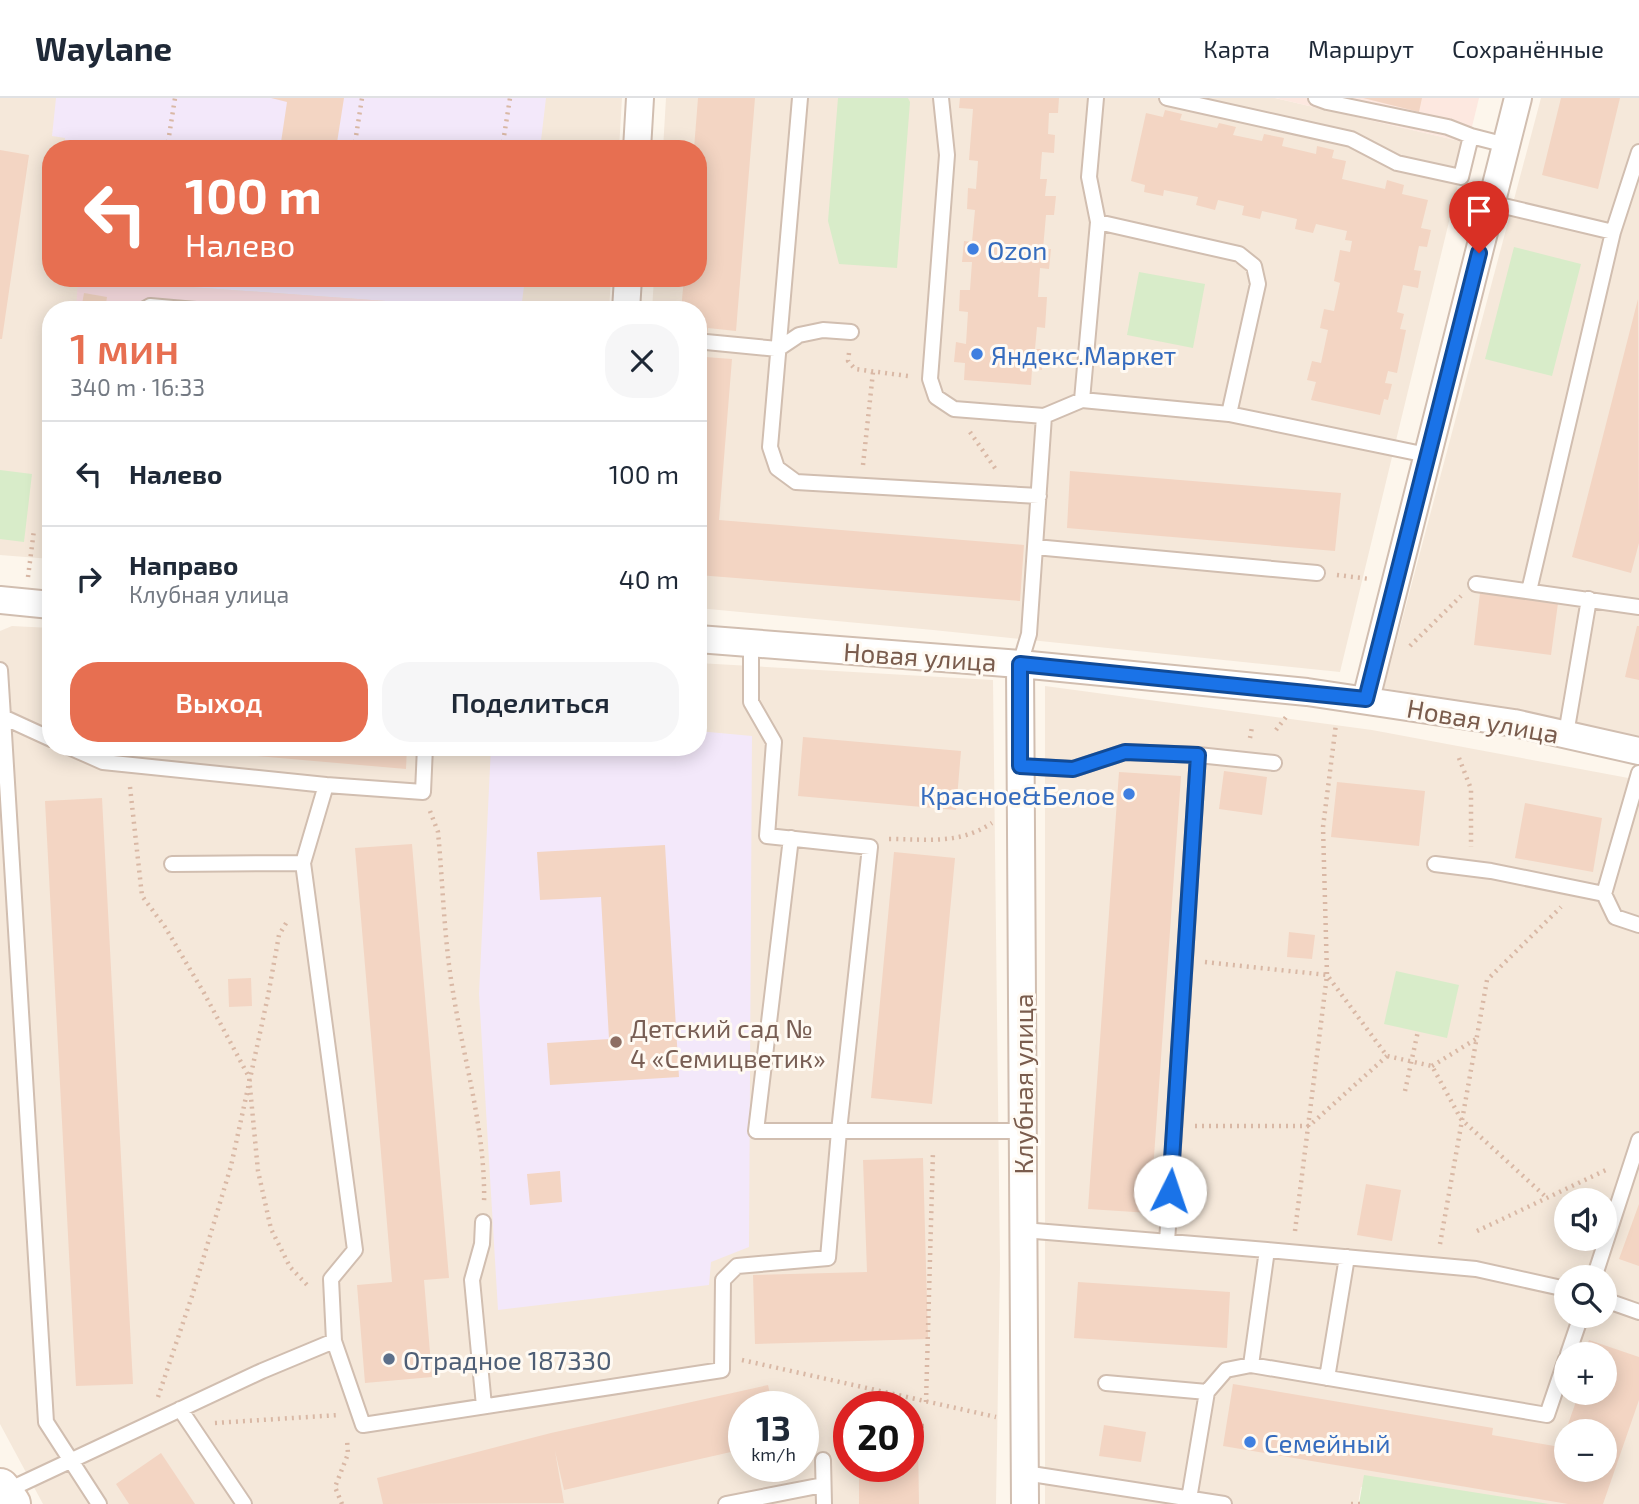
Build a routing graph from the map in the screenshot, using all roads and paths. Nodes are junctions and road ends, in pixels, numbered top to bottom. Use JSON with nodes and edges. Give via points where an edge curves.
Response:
{"nodes":[{"id":1,"x":175,"y":98,"type":"edge"},
{"id":2,"x":362,"y":98,"type":"edge"},
{"id":3,"x":510,"y":98,"type":"edge"},
{"id":4,"x":640,"y":98,"type":"edge"},
{"id":5,"x":800,"y":98,"type":"edge"},
{"id":6,"x":941,"y":98,"type":"edge"},
{"id":7,"x":1096,"y":98,"type":"edge"},
{"id":8,"x":1167,"y":98,"type":"edge"},
{"id":9,"x":1230,"y":98,"type":"edge"},
{"id":10,"x":1316,"y":98,"type":"edge"},
{"id":11,"x":1518,"y":98,"type":"edge"},
{"id":12,"x":1216,"y":109,"type":"junction"},
{"id":13,"x":1471,"y":136,"type":"junction"},
{"id":14,"x":168,"y":140,"type":"edge"},
{"id":15,"x":355,"y":140,"type":"edge"},
{"id":16,"x":503,"y":140,"type":"edge"},
{"id":17,"x":638,"y":140,"type":"edge"},
{"id":18,"x":1506,"y":145,"type":"junction"},
{"id":19,"x":1639,"y":152,"type":"edge"},
{"id":20,"x":1491,"y":202,"type":"junction"},
{"id":21,"x":1098,"y":222,"type":"junction"},
{"id":22,"x":1613,"y":232,"type":"junction"},
{"id":23,"x":851,"y":332,"type":"joint"},
{"id":24,"x":707,"y":342,"type":"edge"},
{"id":25,"x":778,"y":349,"type":"junction"},
{"id":26,"x":873,"y":372,"type":"junction"},
{"id":27,"x":929,"y":379,"type":"junction"},
{"id":28,"x":1082,"y":400,"type":"junction"},
{"id":29,"x":954,"y":409,"type":"junction"},
{"id":30,"x":1229,"y":414,"type":"junction"},
{"id":31,"x":1044,"y":416,"type":"junction"},
{"id":32,"x":1427,"y":455,"type":"junction"},
{"id":33,"x":861,"y":485,"type":"junction"},
{"id":34,"x":1014,"y":494,"type":"junction"},
{"id":35,"x":1039,"y":496,"type":"junction"},
{"id":36,"x":34,"y":530,"type":"dead end"},
{"id":37,"x":1035,"y":547,"type":"junction"},
{"id":38,"x":1317,"y":573,"type":"joint"},
{"id":39,"x":1395,"y":582,"type":"junction"},
{"id":40,"x":1476,"y":584,"type":"joint"},
{"id":41,"x":28,"y":585,"type":"dead end"},
{"id":42,"x":1530,"y":591,"type":"junction"},
{"id":43,"x":1589,"y":599,"type":"junction"},
{"id":44,"x":0,"y":600,"type":"edge"},
{"id":45,"x":42,"y":604,"type":"edge"},
{"id":46,"x":1639,"y":607,"type":"edge"},
{"id":47,"x":707,"y":640,"type":"edge"},
{"id":48,"x":751,"y":643,"type":"junction"},
{"id":49,"x":1020,"y":664,"type":"junction"},
{"id":50,"x":0,"y":670,"type":"edge"},
{"id":51,"x":1372,"y":672,"type":"junction"},
{"id":52,"x":1339,"y":696,"type":"junction"},
{"id":53,"x":1366,"y":699,"type":"junction"},
{"id":54,"x":3,"y":717,"type":"junction"},
{"id":55,"x":1566,"y":734,"type":"junction"},
{"id":56,"x":42,"y":735,"type":"edge"},
{"id":57,"x":1639,"y":751,"type":"edge"},
{"id":58,"x":1198,"y":755,"type":"junction"},
{"id":59,"x":89,"y":756,"type":"edge"},
{"id":60,"x":425,"y":756,"type":"edge"},
{"id":61,"x":1459,"y":758,"type":"dead end"},
{"id":62,"x":1274,"y":763,"type":"dead end"},
{"id":63,"x":129,"y":765,"type":"junction"},
{"id":64,"x":1020,"y":766,"type":"junction"},
{"id":65,"x":1639,"y":773,"type":"edge"},
{"id":66,"x":326,"y":785,"type":"junction"},
{"id":67,"x":423,"y":792,"type":"junction"},
{"id":68,"x":1020,"y":802,"type":"junction"},
{"id":69,"x":791,"y":838,"type":"junction"},
{"id":70,"x":870,"y":847,"type":"junction"},
{"id":71,"x":303,"y":863,"type":"junction"},
{"id":72,"x":172,"y":864,"type":"dead end"},
{"id":73,"x":1434,"y":864,"type":"dead end"},
{"id":74,"x":1471,"y":869,"type":"junction"},
{"id":75,"x":1579,"y":889,"type":"junction"},
{"id":76,"x":307,"y":890,"type":"junction"},
{"id":77,"x":1604,"y":894,"type":"junction"},
{"id":78,"x":1639,"y":925,"type":"edge"},
{"id":79,"x":1185,"y":960,"type":"junction"},
{"id":80,"x":1328,"y":975,"type":"junction"},
{"id":81,"x":1418,"y":1031,"type":"dead end"},
{"id":82,"x":1476,"y":1039,"type":"junction"},
{"id":83,"x":1387,"y":1056,"type":"junction"},
{"id":84,"x":1411,"y":1061,"type":"junction"},
{"id":85,"x":1432,"y":1066,"type":"junction"},
{"id":86,"x":249,"y":1077,"type":"junction"},
{"id":87,"x":1405,"y":1091,"type":"dead end"},
{"id":88,"x":1461,"y":1119,"type":"junction"},
{"id":89,"x":1174,"y":1126,"type":"junction"},
{"id":90,"x":1309,"y":1126,"type":"junction"},
{"id":91,"x":934,"y":1130,"type":"junction"},
{"id":92,"x":839,"y":1131,"type":"junction"},
{"id":93,"x":1023,"y":1131,"type":"junction"},
{"id":94,"x":1639,"y":1140,"type":"edge"},
{"id":95,"x":1634,"y":1156,"type":"junction"},
{"id":96,"x":1547,"y":1198,"type":"junction"},
{"id":97,"x":483,"y":1222,"type":"joint"},
{"id":98,"x":1023,"y":1230,"type":"junction"},
{"id":99,"x":1477,"y":1231,"type":"dead end"},
{"id":100,"x":1167,"y":1242,"type":"junction"},
{"id":101,"x":1267,"y":1250,"type":"junction"},
{"id":102,"x":1293,"y":1252,"type":"junction"},
{"id":103,"x":1348,"y":1257,"type":"junction"},
{"id":104,"x":1598,"y":1265,"type":"edge"},
{"id":105,"x":1436,"y":1266,"type":"junction"},
{"id":106,"x":1554,"y":1286,"type":"edge"},
{"id":107,"x":1617,"y":1304,"type":"edge"},
{"id":108,"x":1639,"y":1311,"type":"edge"},
{"id":109,"x":333,"y":1314,"type":"junction"},
{"id":110,"x":334,"y":1341,"type":"junction"},
{"id":111,"x":722,"y":1356,"type":"junction"},
{"id":112,"x":1251,"y":1365,"type":"junction"},
{"id":113,"x":1327,"y":1378,"type":"junction"},
{"id":114,"x":1107,"y":1383,"type":"dead end"},
{"id":115,"x":1207,"y":1392,"type":"junction"},
{"id":116,"x":1554,"y":1395,"type":"edge"},
{"id":117,"x":926,"y":1402,"type":"junction"},
{"id":118,"x":484,"y":1406,"type":"junction"},
{"id":119,"x":180,"y":1409,"type":"junction"},
{"id":120,"x":359,"y":1414,"type":"junction"},
{"id":121,"x":344,"y":1415,"type":"junction"},
{"id":122,"x":999,"y":1418,"type":"dead end"},
{"id":123,"x":148,"y":1424,"type":"junction"},
{"id":124,"x":189,"y":1424,"type":"junction"},
{"id":125,"x":823,"y":1460,"type":"dead end"},
{"id":126,"x":70,"y":1461,"type":"junction"},
{"id":127,"x":1025,"y":1473,"type":"junction"},
{"id":128,"x":823,"y":1485,"type":"junction"},
{"id":129,"x":4,"y":1498,"type":"edge"},
{"id":130,"x":1189,"y":1499,"type":"junction"},
{"id":131,"x":99,"y":1504,"type":"edge"},
{"id":132,"x":244,"y":1504,"type":"edge"},
{"id":133,"x":342,"y":1504,"type":"edge"},
{"id":134,"x":726,"y":1504,"type":"edge"},
{"id":135,"x":824,"y":1504,"type":"edge"},
{"id":136,"x":1025,"y":1504,"type":"edge"},
{"id":137,"x":1224,"y":1504,"type":"edge"},
{"id":138,"x":1351,"y":1504,"type":"edge"},
{"id":139,"x":1360,"y":1504,"type":"edge"}],
"edges":[{"from":1,"to":14,"type":"path"},
{"from":2,"to":15,"type":"path"},
{"from":3,"to":16,"type":"path"},
{"from":4,"to":17,"type":"street"},
{"from":5,"to":25,"type":"lane"},
{"from":6,"to":27,"type":"lane","via":[[947,155]]},
{"from":7,"to":21,"type":"lane","via":[[1089,177]]},
{"from":8,"to":12,"type":"lane"},
{"from":9,"to":12,"type":"lane"},
{"from":10,"to":13,"type":"lane"},
{"from":11,"to":18,"type":"street"},
{"from":12,"to":13,"type":"lane","via":[[1351,139],[1396,163],[1461,177]]},
{"from":13,"to":18,"type":"lane"},
{"from":18,"to":20,"type":"street"},
{"from":19,"to":22,"type":"lane"},
{"from":20,"to":22,"type":"lane"},
{"from":20,"to":32,"type":"street"},
{"from":21,"to":28,"type":"lane"},
{"from":21,"to":30,"type":"lane","via":[[1239,254],[1254,266],[1258,284]]},
{"from":22,"to":42,"type":"lane"},
{"from":23,"to":25,"type":"lane","via":[[822,330],[799,335]]},
{"from":23,"to":26,"type":"path","via":[[848,361],[855,369]]},
{"from":24,"to":25,"type":"lane"},
{"from":25,"to":33,"type":"lane","via":[[770,447],[777,468],[796,482]]},
{"from":26,"to":27,"type":"path"},
{"from":26,"to":33,"type":"path"},
{"from":27,"to":29,"type":"lane","via":[[936,397]]},
{"from":28,"to":30,"type":"lane"},
{"from":28,"to":31,"type":"lane"},
{"from":29,"to":31,"type":"lane"},
{"from":29,"to":34,"type":"path"},
{"from":30,"to":32,"type":"lane"},
{"from":31,"to":35,"type":"lane"},
{"from":32,"to":39,"type":"street"},
{"from":33,"to":34,"type":"lane"},
{"from":34,"to":35,"type":"lane"},
{"from":35,"to":37,"type":"lane"},
{"from":36,"to":41,"type":"path"},
{"from":37,"to":38,"type":"lane"},
{"from":37,"to":49,"type":"lane","via":[[1029,634]]},
{"from":38,"to":39,"type":"path"},
{"from":39,"to":51,"type":"street"},
{"from":40,"to":42,"type":"lane"},
{"from":40,"to":51,"type":"path","via":[[1390,666]]},
{"from":42,"to":43,"type":"lane"},
{"from":43,"to":46,"type":"lane"},
{"from":43,"to":55,"type":"lane"},
{"from":44,"to":45,"type":"street"},
{"from":47,"to":48,"type":"street","name":"Новая улица"},
{"from":48,"to":49,"type":"street","name":"Новая улица"},
{"from":48,"to":69,"type":"lane","via":[[751,702],[774,742],[767,836]]},
{"from":49,"to":52,"type":"street","name":"Новая улица"},
{"from":49,"to":64,"type":"street","name":"Клубная улица"},
{"from":50,"to":54,"type":"lane"},
{"from":51,"to":53,"type":"street"},
{"from":52,"to":53,"type":"street","name":"Новая улица"},
{"from":52,"to":80,"type":"path","via":[[1323,827]]},
{"from":53,"to":55,"type":"street","name":"Новая улица"},
{"from":54,"to":56,"type":"lane"},
{"from":54,"to":126,"type":"lane","via":[[46,1422]]},
{"from":55,"to":57,"type":"street","name":"Новая улица"},
{"from":58,"to":62,"type":"lane"},
{"from":58,"to":64,"type":"lane","via":[[1125,752],[1073,769]]},
{"from":58,"to":79,"type":"lane"},
{"from":59,"to":63,"type":"lane"},
{"from":60,"to":67,"type":"lane"},
{"from":61,"to":74,"type":"path","via":[[1471,789]]},
{"from":63,"to":66,"type":"lane"},
{"from":63,"to":86,"type":"path","via":[[142,896],[165,926]]},
{"from":64,"to":68,"type":"street","name":"Клубная улица"},
{"from":65,"to":77,"type":"lane"},
{"from":66,"to":67,"type":"lane"},
{"from":66,"to":71,"type":"lane"},
{"from":67,"to":97,"type":"path","via":[[438,832],[453,989],[484,1179]]},
{"from":68,"to":70,"type":"path","via":[[982,829],[951,840],[888,839]]},
{"from":68,"to":93,"type":"street","name":"Клубная улица"},
{"from":69,"to":70,"type":"lane"},
{"from":69,"to":92,"type":"lane","via":[[756,1131]]},
{"from":70,"to":92,"type":"lane"},
{"from":71,"to":72,"type":"lane"},
{"from":71,"to":76,"type":"lane"},
{"from":73,"to":74,"type":"lane"},
{"from":74,"to":75,"type":"lane"},
{"from":75,"to":77,"type":"lane"},
{"from":75,"to":82,"type":"path","via":[[1487,980]]},
{"from":76,"to":86,"type":"path","via":[[279,935]]},
{"from":76,"to":109,"type":"lane","via":[[355,1250],[331,1279]]},
{"from":77,"to":78,"type":"lane","via":[[1615,918]]},
{"from":79,"to":80,"type":"path"},
{"from":79,"to":89,"type":"lane"},
{"from":80,"to":83,"type":"path"},
{"from":80,"to":90,"type":"path"},
{"from":81,"to":84,"type":"path"},
{"from":82,"to":85,"type":"path"},
{"from":82,"to":88,"type":"path"},
{"from":83,"to":84,"type":"path"},
{"from":83,"to":90,"type":"path"},
{"from":84,"to":85,"type":"path"},
{"from":84,"to":87,"type":"path"},
{"from":85,"to":88,"type":"path"},
{"from":86,"to":109,"type":"path","via":[[258,1171],[271,1229],[290,1267]]},
{"from":86,"to":123,"type":"path","via":[[231,1166]]},
{"from":88,"to":96,"type":"path"},
{"from":88,"to":105,"type":"path"},
{"from":89,"to":90,"type":"path"},
{"from":89,"to":100,"type":"lane"},
{"from":90,"to":102,"type":"path"},
{"from":91,"to":92,"type":"lane"},
{"from":91,"to":93,"type":"lane"},
{"from":91,"to":117,"type":"path"},
{"from":92,"to":111,"type":"lane","via":[[828,1258],[737,1266],[723,1280]]},
{"from":93,"to":98,"type":"street","name":"Клубная улица"},
{"from":94,"to":95,"type":"lane"},
{"from":95,"to":96,"type":"path"},
{"from":95,"to":104,"type":"lane"},
{"from":96,"to":99,"type":"path"},
{"from":97,"to":118,"type":"lane","via":[[472,1280]]},
{"from":98,"to":100,"type":"lane"},
{"from":98,"to":127,"type":"street","name":"Клубная улица"},
{"from":100,"to":101,"type":"lane"},
{"from":101,"to":102,"type":"lane"},
{"from":101,"to":112,"type":"lane"},
{"from":102,"to":103,"type":"lane"},
{"from":103,"to":105,"type":"lane"},
{"from":103,"to":113,"type":"lane"},
{"from":105,"to":106,"type":"lane","via":[[1476,1269]]},
{"from":107,"to":108,"type":"lane"},
{"from":109,"to":110,"type":"lane"},
{"from":110,"to":119,"type":"lane"},
{"from":110,"to":120,"type":"lane"},
{"from":111,"to":117,"type":"path"},
{"from":111,"to":118,"type":"lane","via":[[722,1370]]},
{"from":112,"to":113,"type":"lane"},
{"from":112,"to":115,"type":"lane","via":[[1226,1370]]},
{"from":113,"to":116,"type":"lane","via":[[1547,1416]]},
{"from":114,"to":115,"type":"lane"},
{"from":115,"to":130,"type":"lane"},
{"from":117,"to":122,"type":"path"},
{"from":118,"to":120,"type":"lane","via":[[363,1425]]},
{"from":119,"to":123,"type":"lane"},
{"from":119,"to":124,"type":"lane"},
{"from":120,"to":121,"type":"path"},
{"from":121,"to":124,"type":"path"},
{"from":121,"to":133,"type":"path","via":[[348,1454],[335,1487]]},
{"from":123,"to":126,"type":"lane"},
{"from":124,"to":132,"type":"lane"},
{"from":125,"to":128,"type":"lane"},
{"from":126,"to":129,"type":"lane"},
{"from":126,"to":131,"type":"lane"},
{"from":127,"to":130,"type":"lane"},
{"from":127,"to":136,"type":"street","name":"Клубная улица"},
{"from":128,"to":134,"type":"lane"},
{"from":128,"to":135,"type":"lane"},
{"from":130,"to":137,"type":"lane"},
{"from":138,"to":139,"type":"path"}]}
